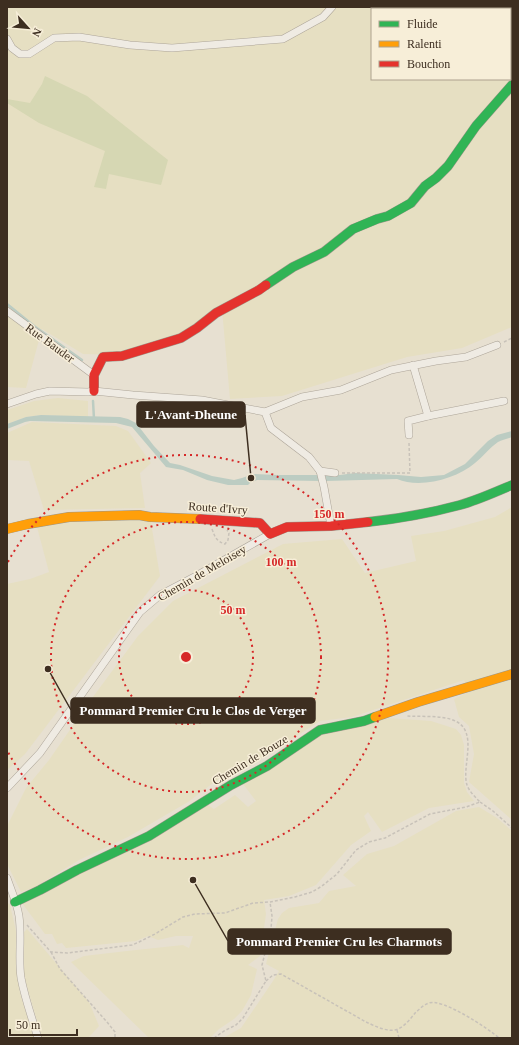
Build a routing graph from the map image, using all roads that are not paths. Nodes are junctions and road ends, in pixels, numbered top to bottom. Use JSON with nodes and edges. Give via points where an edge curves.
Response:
{"nodes":[{"id":1,"x":332,"y":7,"type":"edge"},
{"id":2,"x":7,"y":39,"type":"edge"},
{"id":3,"x":512,"y":85,"type":"edge"},
{"id":4,"x":7,"y":311,"type":"edge"},
{"id":5,"x":497,"y":345,"type":"dead end"},
{"id":6,"x":413,"y":365,"type":"junction"},
{"id":7,"x":94,"y":375,"type":"junction"},
{"id":8,"x":94,"y":391,"type":"junction"},
{"id":9,"x":504,"y":401,"type":"dead end"},
{"id":10,"x":7,"y":404,"type":"edge"},
{"id":11,"x":265,"y":412,"type":"junction"},
{"id":12,"x":428,"y":416,"type":"junction"},
{"id":13,"x":409,"y":435,"type":"road end"},
{"id":14,"x":336,"y":473,"type":"road end"},
{"id":15,"x":322,"y":476,"type":"junction"},
{"id":16,"x":512,"y":485,"type":"edge"},
{"id":17,"x":331,"y":526,"type":"junction"},
{"id":18,"x":7,"y":529,"type":"edge"},
{"id":19,"x":270,"y":534,"type":"junction"},
{"id":20,"x":512,"y":674,"type":"edge"},
{"id":21,"x":7,"y":788,"type":"edge"},
{"id":22,"x":7,"y":878,"type":"edge"},
{"id":23,"x":15,"y":902,"type":"junction"},
{"id":24,"x":38,"y":1038,"type":"edge"}],
"edges":[{"from":1,"to":2,"type":"street","via":[[323,17],[283,39],[172,48],[79,37],[54,38],[29,54],[20,54],[12,48]]},
{"from":3,"to":7,"type":"street","via":[[476,126],[448,166],[425,186],[411,203],[388,216],[353,229],[324,252],[293,267],[259,290],[216,313],[181,338],[122,356],[103,357]]},
{"from":4,"to":7,"type":"street","name":"Rue Bauder"},
{"from":5,"to":6,"type":"street","via":[[466,358]]},
{"from":6,"to":11,"type":"street","via":[[391,370],[341,390],[302,397]]},
{"from":6,"to":12,"type":"street"},
{"from":7,"to":8,"type":"street"},
{"from":8,"to":10,"type":"street","via":[[50,391]]},
{"from":8,"to":11,"type":"street","via":[[202,400]]},
{"from":9,"to":12,"type":"street"},
{"from":11,"to":15,"type":"street","via":[[271,428],[310,457]]},
{"from":12,"to":13,"type":"street","via":[[408,421]]},
{"from":14,"to":15,"type":"street"},
{"from":15,"to":17,"type":"street"},
{"from":16,"to":17,"type":"street","via":[[478,499],[409,516]]},
{"from":17,"to":19,"type":"street","via":[[286,527]]},
{"from":18,"to":19,"type":"street","name":"Route d'Ivry","via":[[69,517],[139,515],[260,523]]},
{"from":19,"to":21,"type":"street","name":"Chemin de Meloisey","via":[[160,595],[140,612],[40,753]]},
{"from":20,"to":23,"type":"street","name":"Chemin de Bouze","via":[[364,721],[320,730],[267,766],[149,836]]},
{"from":22,"to":23,"type":"street"},
{"from":23,"to":24,"type":"street","via":[[19,917],[21,978]]}]}
